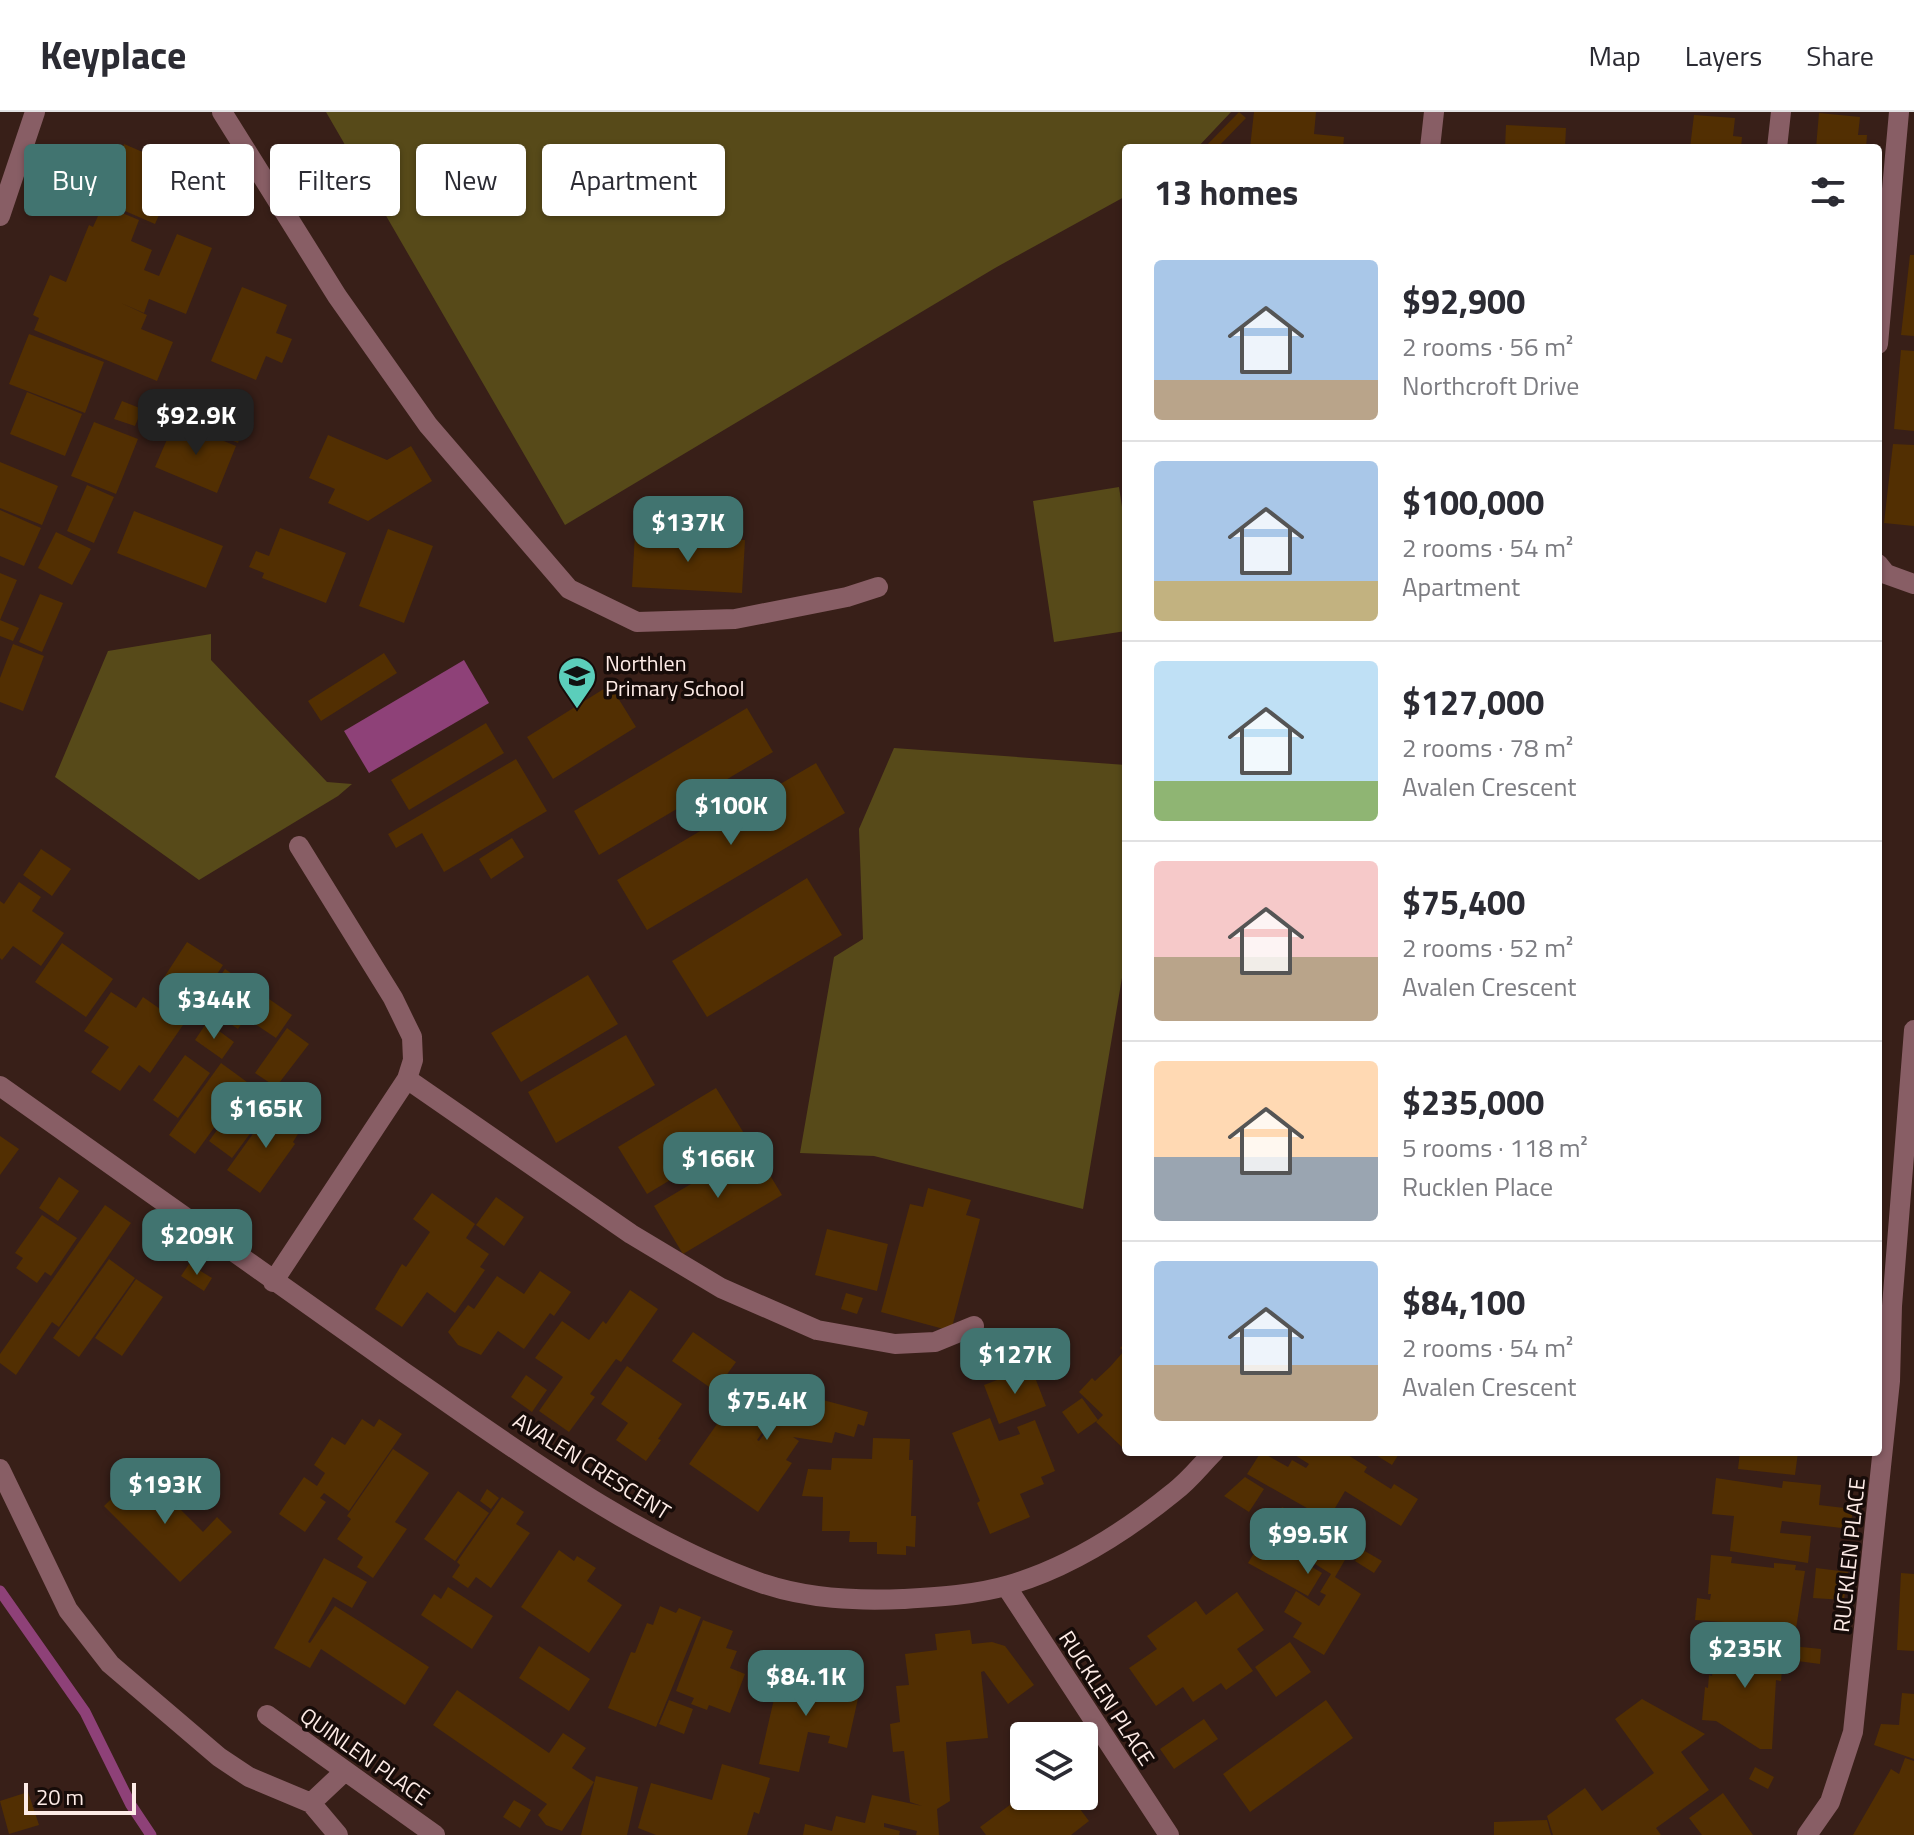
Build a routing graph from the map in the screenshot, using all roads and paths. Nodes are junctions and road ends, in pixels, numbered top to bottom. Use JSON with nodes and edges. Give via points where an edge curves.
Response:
{"nodes":[{"id":1,"x":35,"y":112,"type":"edge"},
{"id":2,"x":222,"y":112,"type":"edge"},
{"id":3,"x":1434,"y":112,"type":"edge"},
{"id":4,"x":1781,"y":112,"type":"edge"},
{"id":5,"x":1899,"y":112,"type":"edge"},
{"id":6,"x":1430,"y":144,"type":"edge"},
{"id":7,"x":1777,"y":144,"type":"edge"},
{"id":8,"x":0,"y":216,"type":"edge"},
{"id":9,"x":1882,"y":300,"type":"edge"},
{"id":10,"x":1882,"y":569,"type":"edge"},
{"id":11,"x":1914,"y":584,"type":"edge"},
{"id":12,"x":878,"y":587,"type":"dead end"},
{"id":13,"x":299,"y":846,"type":"dead end"},
{"id":14,"x":1914,"y":1030,"type":"edge"},
{"id":15,"x":407,"y":1079,"type":"junction"},
{"id":16,"x":0,"y":1086,"type":"edge"},
{"id":17,"x":273,"y":1282,"type":"junction"},
{"id":18,"x":974,"y":1326,"type":"dead end"},
{"id":19,"x":1210,"y":1456,"type":"edge"},
{"id":20,"x":0,"y":1469,"type":"edge"},
{"id":21,"x":1006,"y":1586,"type":"junction"},
{"id":22,"x":267,"y":1715,"type":"dead end"},
{"id":23,"x":345,"y":1771,"type":"junction"},
{"id":24,"x":311,"y":1803,"type":"junction"},
{"id":25,"x":338,"y":1835,"type":"edge"},
{"id":26,"x":435,"y":1835,"type":"edge"},
{"id":27,"x":1169,"y":1835,"type":"edge"},
{"id":28,"x":1807,"y":1835,"type":"edge"}],
"edges":[{"from":1,"to":8,"type":"street"},
{"from":2,"to":12,"type":"street","via":[[337,296],[428,425],[569,589],[637,622],[735,619]]},
{"from":3,"to":6,"type":"street"},
{"from":4,"to":7,"type":"street"},
{"from":5,"to":9,"type":"street"},
{"from":10,"to":11,"type":"street"},
{"from":13,"to":15,"type":"street","via":[[412,1037]]},
{"from":14,"to":28,"type":"street","name":"RUCKLEN PLACE","via":[[1890,1381],[1853,1732],[1830,1802]]},
{"from":15,"to":17,"type":"street"},
{"from":15,"to":18,"type":"street","via":[[631,1234],[721,1288],[803,1324],[895,1344],[935,1342]]},
{"from":16,"to":17,"type":"street","name":"AVALEN CRESCENT"},
{"from":17,"to":21,"type":"street","name":"AVALEN CRESCENT","via":[[625,1520],[709,1562],[766,1585],[865,1601]]},
{"from":19,"to":21,"type":"street","name":"AVALEN CRESCENT","via":[[1176,1491],[1094,1548]]},
{"from":20,"to":24,"type":"street","via":[[68,1610],[110,1664],[219,1757],[249,1777]]},
{"from":21,"to":27,"type":"street","name":"RUCKLEN PLACE"},
{"from":22,"to":23,"type":"street","name":"QUINLEN PLACE"},
{"from":23,"to":24,"type":"street"},
{"from":23,"to":26,"type":"street","name":"QUINLEN PLACE"},
{"from":24,"to":25,"type":"street"}]}
